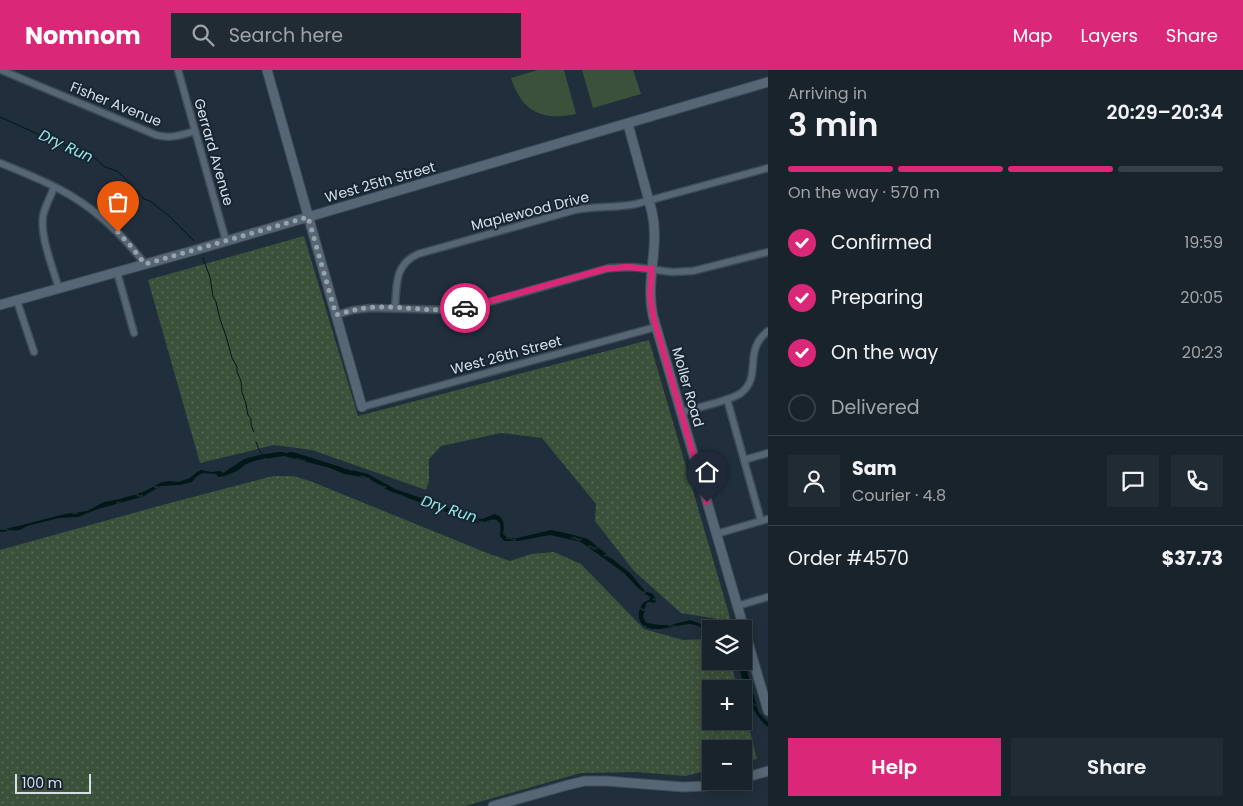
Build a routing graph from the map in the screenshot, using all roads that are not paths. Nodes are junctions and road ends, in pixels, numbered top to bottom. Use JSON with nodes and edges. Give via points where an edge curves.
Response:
{"nodes":[{"id":1,"x":178,"y":70,"type":"edge"},
{"id":2,"x":267,"y":70,"type":"edge"},
{"id":3,"x":1,"y":71,"type":"edge"},
{"id":4,"x":768,"y":82,"type":"edge"},
{"id":5,"x":628,"y":124,"type":"junction"},
{"id":6,"x":195,"y":131,"type":"junction"},
{"id":7,"x":0,"y":163,"type":"edge"},
{"id":8,"x":768,"y":168,"type":"edge"},
{"id":9,"x":54,"y":187,"type":"junction"},
{"id":10,"x":649,"y":201,"type":"junction"},
{"id":11,"x":308,"y":217,"type":"junction"},
{"id":12,"x":226,"y":241,"type":"junction"},
{"id":13,"x":768,"y":252,"type":"edge"},
{"id":14,"x":145,"y":264,"type":"junction"},
{"id":15,"x":652,"y":269,"type":"junction"},
{"id":16,"x":117,"y":272,"type":"junction"},
{"id":17,"x":59,"y":289,"type":"junction"},
{"id":18,"x":17,"y":300,"type":"junction"},
{"id":19,"x":0,"y":306,"type":"edge"},
{"id":20,"x":395,"y":308,"type":"junction"},
{"id":21,"x":336,"y":315,"type":"junction"},
{"id":22,"x":656,"y":327,"type":"junction"},
{"id":23,"x":768,"y":332,"type":"edge"},
{"id":24,"x":134,"y":333,"type":"dead end"},
{"id":25,"x":34,"y":352,"type":"dead end"},
{"id":26,"x":727,"y":400,"type":"junction"},
{"id":27,"x":362,"y":407,"type":"joint"},
{"id":28,"x":681,"y":412,"type":"junction"},
{"id":29,"x":768,"y":453,"type":"edge"},
{"id":30,"x":744,"y":460,"type":"junction"},
{"id":31,"x":764,"y":520,"type":"edge"},
{"id":32,"x":716,"y":534,"type":"junction"},
{"id":33,"x":768,"y":597,"type":"edge"},
{"id":34,"x":737,"y":606,"type":"junction"},
{"id":35,"x":768,"y":711,"type":"edge"},
{"id":36,"x":768,"y":771,"type":"edge"},
{"id":37,"x":752,"y":776,"type":"edge"},
{"id":38,"x":702,"y":786,"type":"edge"},
{"id":39,"x":513,"y":803,"type":"edge"},
{"id":40,"x":493,"y":806,"type":"edge"}],
"edges":[{"from":1,"to":6,"type":"street","name":"Gerrard Avenue"},
{"from":2,"to":11,"type":"street"},
{"from":3,"to":6,"type":"street","name":"Fisher Avenue","via":[[156,135],[170,137]]},
{"from":4,"to":5,"type":"street","name":"West 25th Street"},
{"from":5,"to":10,"type":"street","name":"Moller Road"},
{"from":5,"to":11,"type":"street","name":"West 25th Street"},
{"from":6,"to":12,"type":"street","name":"Gerrard Avenue"},
{"from":7,"to":9,"type":"street"},
{"from":8,"to":10,"type":"street","name":"Maplewood Drive"},
{"from":9,"to":14,"type":"street","via":[[104,220]]},
{"from":9,"to":17,"type":"street","via":[[42,228]]},
{"from":10,"to":15,"type":"street","name":"Moller Road","via":[[655,234]]},
{"from":10,"to":20,"type":"street","name":"Maplewood Drive","via":[[577,210],[418,254],[406,261],[399,272]]},
{"from":11,"to":12,"type":"street","name":"West 25th Street"},
{"from":11,"to":21,"type":"street"},
{"from":12,"to":14,"type":"street","name":"West 25th Street"},
{"from":13,"to":15,"type":"street","via":[[693,271]]},
{"from":14,"to":16,"type":"street","name":"West 25th Street"},
{"from":15,"to":20,"type":"street","via":[[605,269],[461,309]]},
{"from":15,"to":22,"type":"street","name":"Moller Road","via":[[650,295]]},
{"from":16,"to":17,"type":"street","name":"West 25th Street"},
{"from":16,"to":24,"type":"street"},
{"from":17,"to":18,"type":"street","name":"West 25th Street"},
{"from":18,"to":19,"type":"street","name":"West 25th Street"},
{"from":18,"to":25,"type":"street"},
{"from":20,"to":21,"type":"street","via":[[369,308]]},
{"from":21,"to":27,"type":"street"},
{"from":22,"to":27,"type":"street","name":"West 26th Street"},
{"from":22,"to":28,"type":"street","name":"Moller Road"},
{"from":23,"to":26,"type":"street","via":[[755,349],[753,374],[748,385]]},
{"from":26,"to":28,"type":"street"},
{"from":26,"to":30,"type":"street"},
{"from":28,"to":32,"type":"street","name":"Moller Road"},
{"from":29,"to":30,"type":"street"},
{"from":30,"to":31,"type":"street"},
{"from":31,"to":32,"type":"street"},
{"from":32,"to":34,"type":"street","name":"Moller Road"},
{"from":33,"to":34,"type":"street"},
{"from":34,"to":35,"type":"street","name":"Moller Road"},
{"from":36,"to":37,"type":"street"},
{"from":38,"to":39,"type":"street","via":[[577,782]]},
{"from":39,"to":40,"type":"street"}]}
